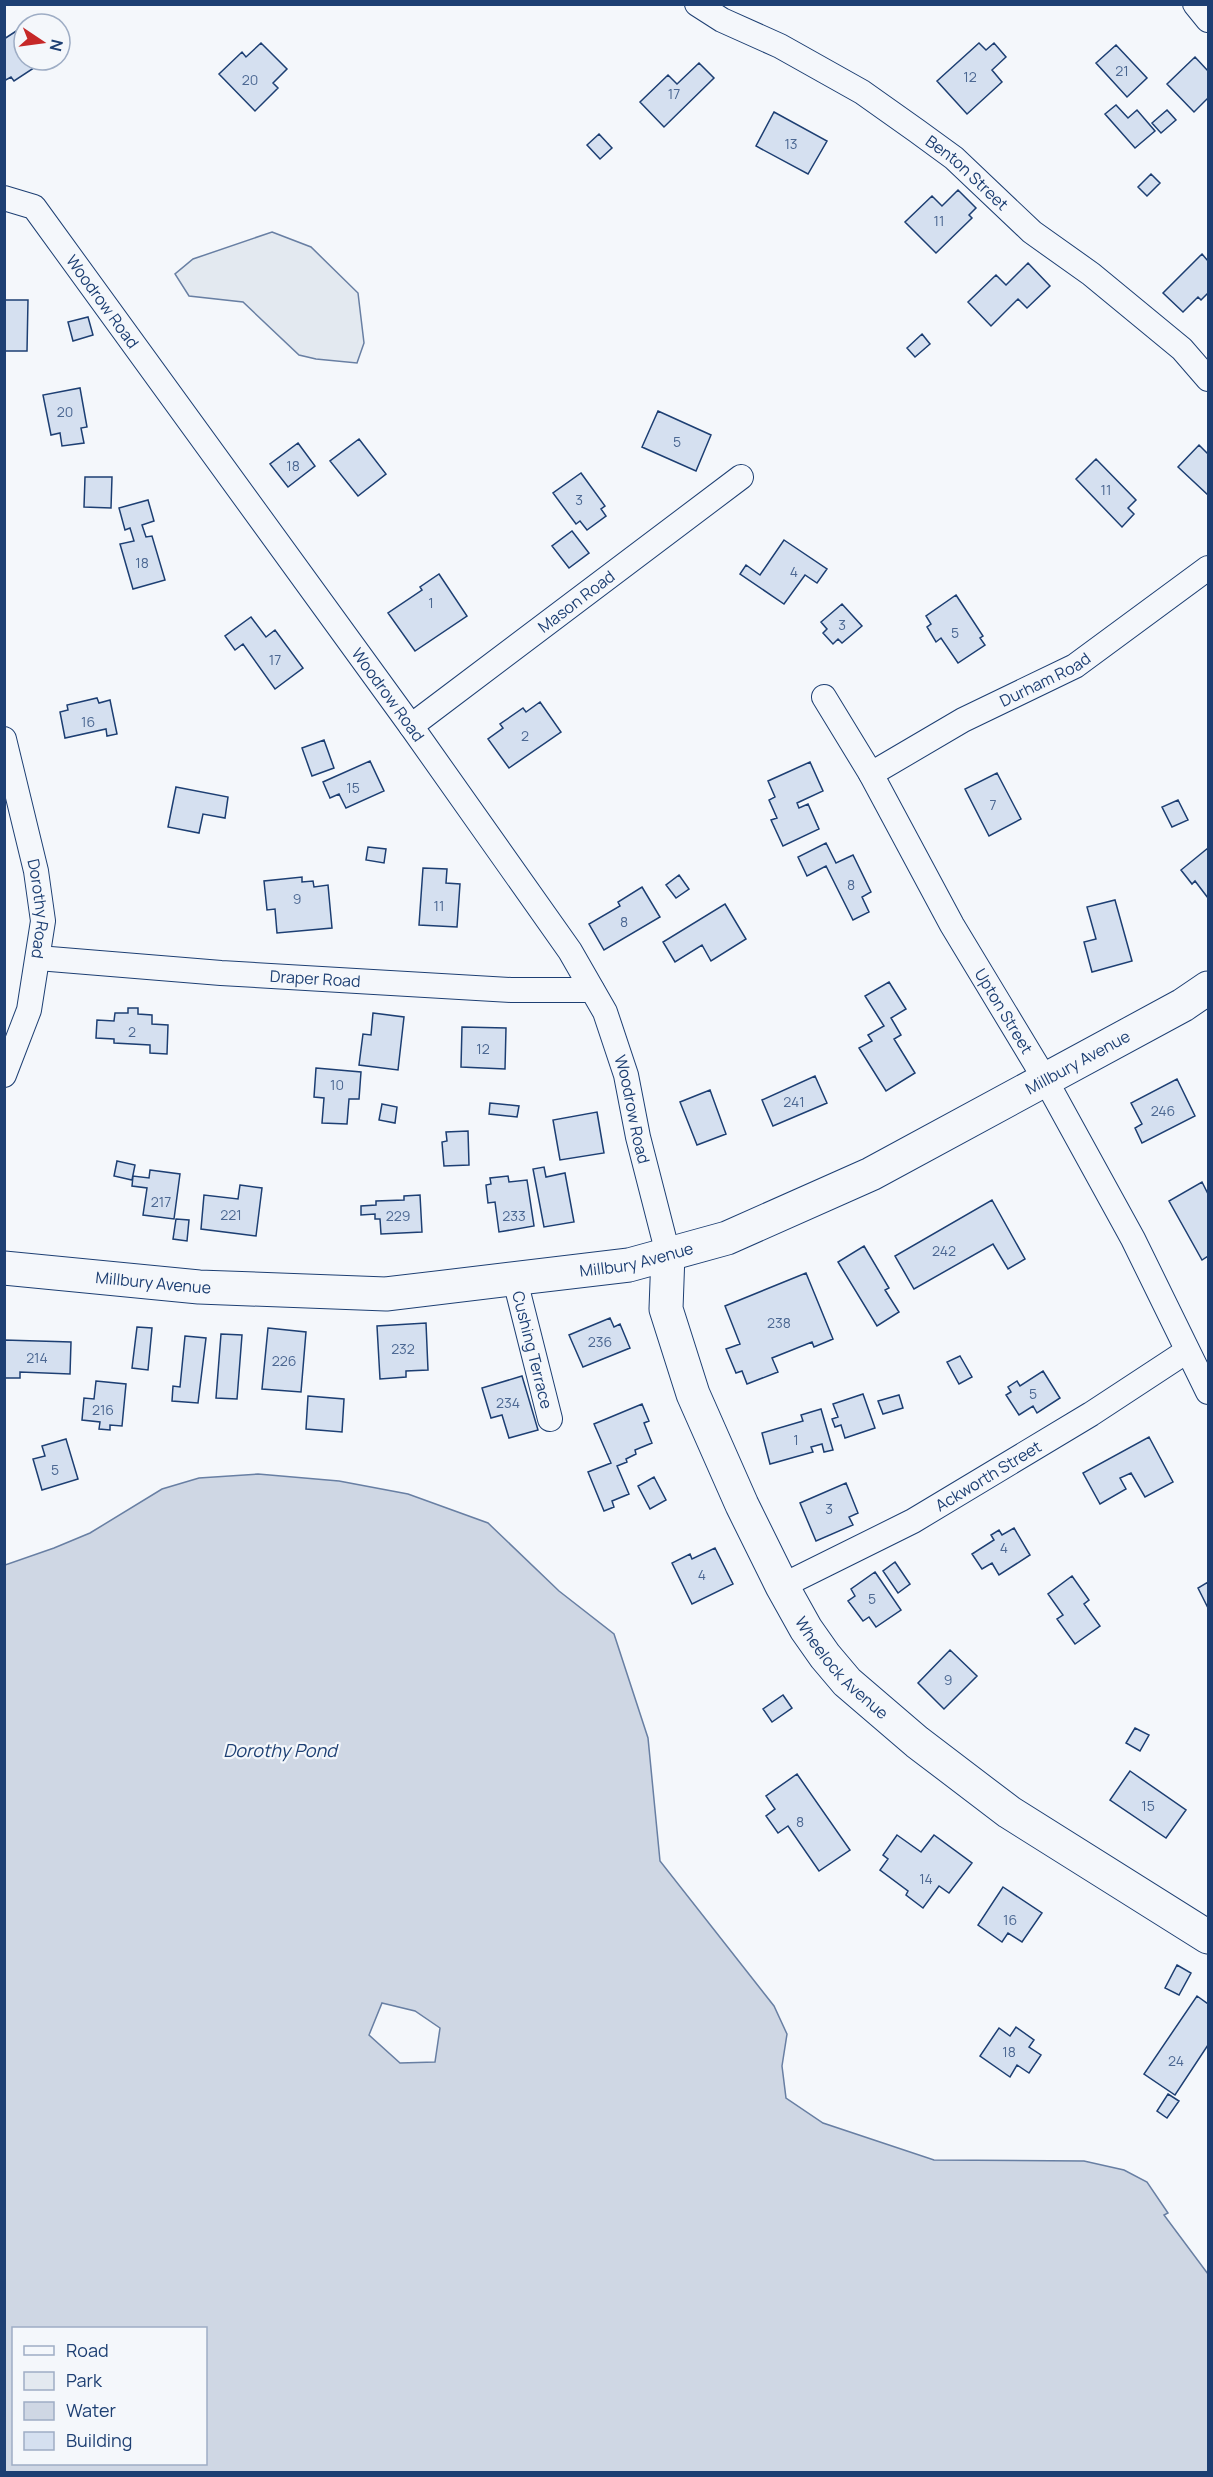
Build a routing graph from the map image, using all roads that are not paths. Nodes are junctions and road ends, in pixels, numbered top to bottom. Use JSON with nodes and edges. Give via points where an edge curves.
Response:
{"nodes":[{"id":1,"x":697,"y":4,"type":"edge"},
{"id":2,"x":1195,"y":4,"type":"edge"},
{"id":3,"x":1209,"y":20,"type":"edge"},
{"id":4,"x":4,"y":198,"type":"edge"},
{"id":5,"x":1209,"y":379,"type":"edge"},
{"id":6,"x":741,"y":477,"type":"dead end"},
{"id":7,"x":1209,"y":568,"type":"edge"},
{"id":8,"x":824,"y":697,"type":"dead end"},
{"id":9,"x":411,"y":726,"type":"junction"},
{"id":10,"x":4,"y":739,"type":"edge"},
{"id":11,"x":871,"y":774,"type":"junction"},
{"id":12,"x":38,"y":958,"type":"junction"},
{"id":13,"x":1209,"y":988,"type":"edge"},
{"id":14,"x":592,"y":990,"type":"junction"},
{"id":15,"x":4,"y":1075,"type":"edge"},
{"id":16,"x":1045,"y":1079,"type":"junction"},
{"id":17,"x":668,"y":1254,"type":"junction"},
{"id":18,"x":4,"y":1268,"type":"edge"},
{"id":19,"x":515,"y":1280,"type":"junction"},
{"id":20,"x":1187,"y":1351,"type":"junction"},
{"id":21,"x":1209,"y":1392,"type":"edge"},
{"id":22,"x":550,"y":1419,"type":"dead end"},
{"id":23,"x":782,"y":1586,"type":"junction"},
{"id":24,"x":1209,"y":1937,"type":"edge"}],
"edges":[{"from":1,"to":5,"type":"street","name":"Benton Street","via":[[862,92],[917,131],[954,159],[1032,232],[1091,274],[1182,350]]},
{"from":2,"to":3,"type":"street"},
{"from":4,"to":9,"type":"street","name":"Woodrow Road","via":[[34,207]]},
{"from":6,"to":9,"type":"street","name":"Mason Road"},
{"from":7,"to":11,"type":"street","name":"Durham Road","via":[[1075,666],[963,720]]},
{"from":8,"to":11,"type":"street","name":"Upton Street"},
{"from":9,"to":14,"type":"street","name":"Woodrow Road","via":[[570,951]]},
{"from":10,"to":12,"type":"street","name":"Dorothy Road","via":[[36,871],[43,921]]},
{"from":11,"to":16,"type":"street","name":"Upton Street","via":[[952,925]]},
{"from":12,"to":14,"type":"street","name":"Draper Road","via":[[512,990]]},
{"from":12,"to":15,"type":"street","name":"Dorothy Road","via":[[29,1010]]},
{"from":13,"to":16,"type":"main road","name":"Millbury Avenue"},
{"from":14,"to":17,"type":"street","name":"Woodrow Road","via":[[605,1012],[626,1075]]},
{"from":16,"to":17,"type":"main road","name":"Millbury Avenue","via":[[871,1174],[727,1238]]},
{"from":16,"to":20,"type":"street","name":"Upton Street","via":[[1133,1239]]},
{"from":17,"to":19,"type":"main road","name":"Millbury Avenue","via":[[629,1265]]},
{"from":17,"to":23,"type":"main road","name":"Wheelock Avenue","via":[[666,1309],[693,1394]]},
{"from":18,"to":19,"type":"main road","name":"Millbury Avenue","via":[[199,1287],[386,1294]]},
{"from":19,"to":22,"type":"street","name":"Cushing Terrace"},
{"from":20,"to":21,"type":"street","name":"Upton Street"},
{"from":20,"to":23,"type":"street","name":"Ackworth Street","via":[[940,1506]]},
{"from":23,"to":24,"type":"main road","name":"Wheelock Avenue","via":[[806,1629],[847,1682],[917,1742],[1009,1812]]}]}
